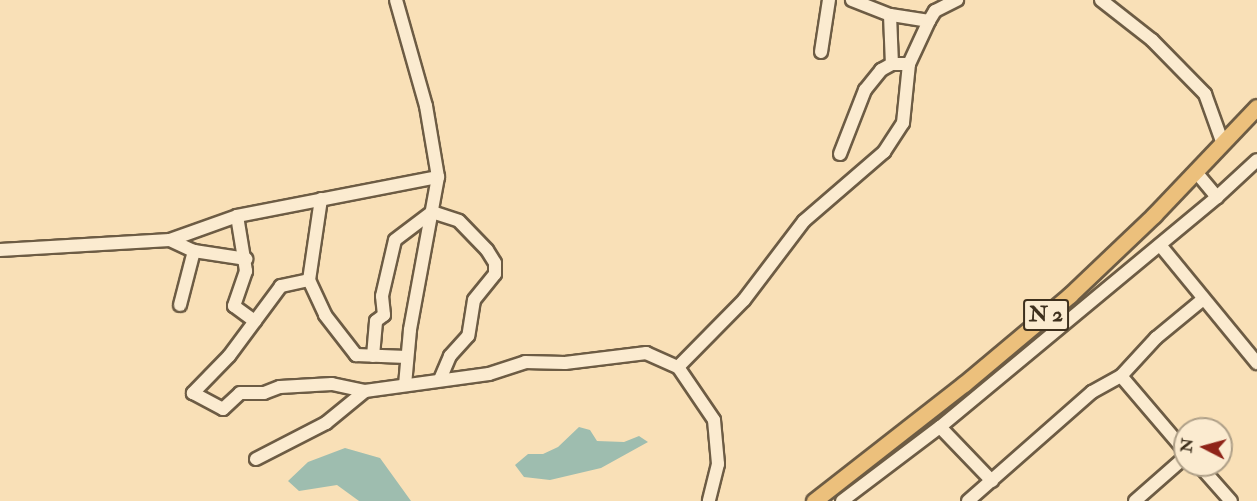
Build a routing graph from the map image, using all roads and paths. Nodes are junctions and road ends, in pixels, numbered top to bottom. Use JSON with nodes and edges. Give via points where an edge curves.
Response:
{"nodes":[{"id":1,"x":396,"y":0,"type":"edge"},
{"id":2,"x":829,"y":0,"type":"edge"},
{"id":3,"x":852,"y":0,"type":"edge"},
{"id":4,"x":957,"y":0,"type":"edge"},
{"id":5,"x":1101,"y":0,"type":"edge"},
{"id":6,"x":890,"y":15,"type":"junction"},
{"id":7,"x":929,"y":21,"type":"junction"},
{"id":8,"x":821,"y":52,"type":"dead end"},
{"id":9,"x":892,"y":64,"type":"junction"},
{"id":10,"x":909,"y":64,"type":"junction"},
{"id":11,"x":1254,"y":115,"type":"edge"},
{"id":12,"x":1223,"y":144,"type":"junction"},
{"id":13,"x":840,"y":154,"type":"dead end"},
{"id":14,"x":1257,"y":160,"type":"edge"},
{"id":15,"x":1196,"y":172,"type":"junction"},
{"id":16,"x":438,"y":177,"type":"junction"},
{"id":17,"x":1216,"y":197,"type":"junction"},
{"id":18,"x":321,"y":199,"type":"junction"},
{"id":19,"x":432,"y":212,"type":"junction"},
{"id":20,"x":237,"y":216,"type":"junction"},
{"id":21,"x":170,"y":240,"type":"junction"},
{"id":22,"x":1161,"y":245,"type":"junction"},
{"id":23,"x":0,"y":250,"type":"edge"},
{"id":24,"x":194,"y":251,"type":"junction"},
{"id":25,"x":246,"y":259,"type":"junction"},
{"id":26,"x":309,"y":280,"type":"junction"},
{"id":27,"x":1202,"y":300,"type":"junction"},
{"id":28,"x":180,"y":305,"type":"dead end"},
{"id":29,"x":255,"y":321,"type":"junction"},
{"id":30,"x":373,"y":356,"type":"junction"},
{"id":31,"x":407,"y":357,"type":"junction"},
{"id":32,"x":1257,"y":363,"type":"edge"},
{"id":33,"x":678,"y":367,"type":"junction"},
{"id":34,"x":1121,"y":376,"type":"junction"},
{"id":35,"x":440,"y":380,"type":"junction"},
{"id":36,"x":405,"y":385,"type":"junction"},
{"id":37,"x":365,"y":391,"type":"junction"},
{"id":38,"x":940,"y":427,"type":"junction"},
{"id":39,"x":1173,"y":437,"type":"edge"},
{"id":40,"x":256,"y":459,"type":"dead end"},
{"id":41,"x":1173,"y":468,"type":"edge"},
{"id":42,"x":1209,"y":477,"type":"edge"},
{"id":43,"x":992,"y":481,"type":"junction"},
{"id":44,"x":709,"y":501,"type":"edge"},
{"id":45,"x":814,"y":501,"type":"edge"},
{"id":46,"x":842,"y":501,"type":"edge"},
{"id":47,"x":968,"y":501,"type":"edge"},
{"id":48,"x":1135,"y":501,"type":"edge"},
{"id":49,"x":1231,"y":501,"type":"edge"}],
"edges":[{"from":1,"to":16,"type":"street","via":[[426,106]]},
{"from":2,"to":8,"type":"street"},
{"from":3,"to":6,"type":"street"},
{"from":4,"to":7,"type":"street","via":[[935,11]]},
{"from":5,"to":12,"type":"street","via":[[1152,40],[1205,94]]},
{"from":6,"to":7,"type":"street"},
{"from":6,"to":9,"type":"street"},
{"from":7,"to":10,"type":"street"},
{"from":9,"to":10,"type":"street"},
{"from":9,"to":13,"type":"street","via":[[875,74],[865,90]]},
{"from":10,"to":33,"type":"street","via":[[903,123],[884,152],[804,221],[744,300]]},
{"from":11,"to":12,"type":"main road","number":"N 2"},
{"from":12,"to":15,"type":"main road","number":"N 2"},
{"from":14,"to":17,"type":"street"},
{"from":15,"to":17,"type":"street"},
{"from":15,"to":45,"type":"main road","number":"N 2","via":[[1070,295]]},
{"from":16,"to":18,"type":"street"},
{"from":16,"to":19,"type":"street"},
{"from":17,"to":22,"type":"street"},
{"from":18,"to":20,"type":"street"},
{"from":18,"to":26,"type":"street"},
{"from":19,"to":30,"type":"street","via":[[395,240],[382,296],[384,315],[376,321]]},
{"from":19,"to":31,"type":"street"},
{"from":19,"to":35,"type":"street","via":[[459,221],[475,235],[495,263],[495,274],[474,300],[466,340],[450,356]]},
{"from":20,"to":21,"type":"street"},
{"from":20,"to":25,"type":"street"},
{"from":21,"to":23,"type":"street"},
{"from":21,"to":24,"type":"street"},
{"from":22,"to":27,"type":"street"},
{"from":22,"to":38,"type":"street"},
{"from":24,"to":25,"type":"street"},
{"from":24,"to":28,"type":"street"},
{"from":25,"to":29,"type":"street","via":[[234,306]]},
{"from":26,"to":29,"type":"street","via":[[281,286]]},
{"from":26,"to":30,"type":"street","via":[[325,315],[351,352]]},
{"from":27,"to":32,"type":"street"},
{"from":27,"to":34,"type":"street","via":[[1156,338]]},
{"from":29,"to":37,"type":"street","via":[[215,374],[193,393],[224,409],[240,393],[264,393],[280,387],[332,384]]},
{"from":30,"to":31,"type":"street"},
{"from":31,"to":36,"type":"street"},
{"from":33,"to":35,"type":"street","via":[[646,353],[565,363],[525,362],[489,374]]},
{"from":33,"to":44,"type":"street","via":[[717,430],[718,464]]},
{"from":34,"to":39,"type":"street"},
{"from":34,"to":43,"type":"street","via":[[1092,392]]},
{"from":35,"to":36,"type":"street"},
{"from":36,"to":37,"type":"street"},
{"from":37,"to":40,"type":"street","via":[[326,423]]},
{"from":38,"to":43,"type":"street"},
{"from":38,"to":46,"type":"street"},
{"from":41,"to":48,"type":"street"},
{"from":42,"to":49,"type":"street"},
{"from":43,"to":47,"type":"street"}]}
